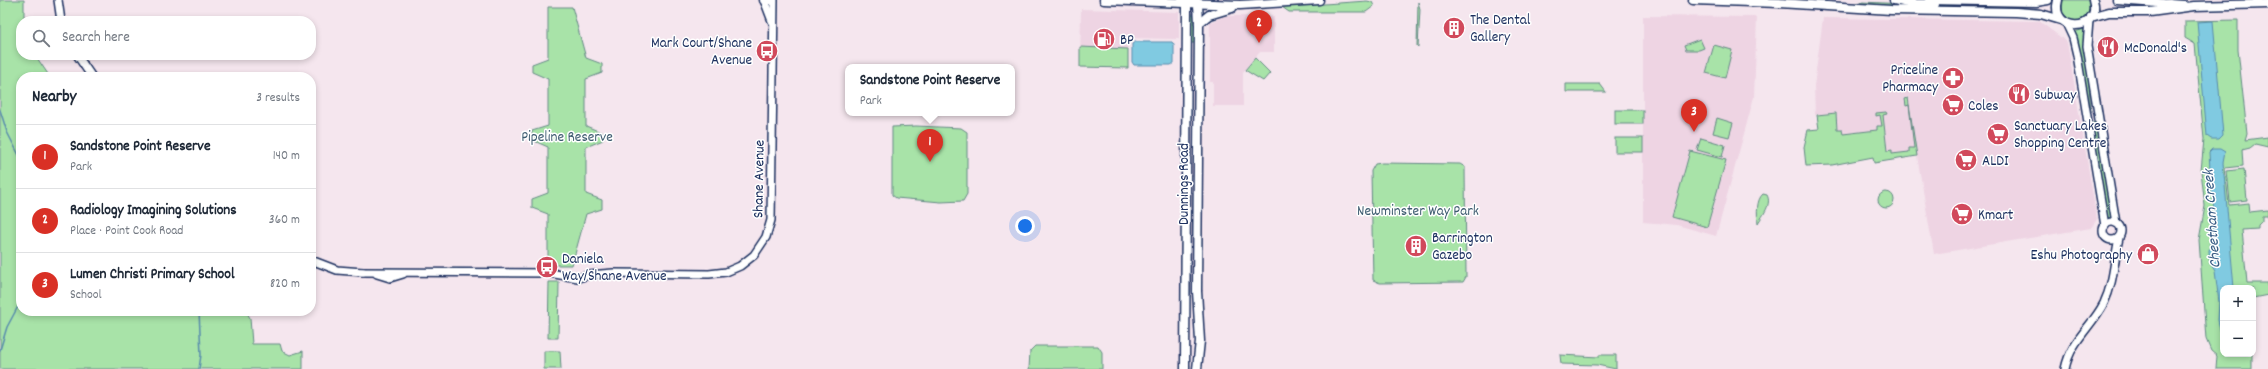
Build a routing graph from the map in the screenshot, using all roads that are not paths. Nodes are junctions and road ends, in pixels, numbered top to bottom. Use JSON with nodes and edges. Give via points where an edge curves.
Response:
{"nodes":[{"id":1,"x":58,"y":0,"type":"edge"},
{"id":2,"x":64,"y":0,"type":"edge"},
{"id":3,"x":764,"y":0,"type":"edge"},
{"id":4,"x":770,"y":0,"type":"edge"},
{"id":5,"x":774,"y":0,"type":"edge"},
{"id":6,"x":1104,"y":0,"type":"edge"},
{"id":7,"x":1319,"y":0,"type":"edge"},
{"id":8,"x":1693,"y":0,"type":"edge"},
{"id":9,"x":1894,"y":0,"type":"edge"},
{"id":10,"x":1929,"y":0,"type":"edge"},
{"id":11,"x":2048,"y":0,"type":"edge"},
{"id":12,"x":2058,"y":0,"type":"edge"},
{"id":13,"x":2093,"y":0,"type":"edge"},
{"id":14,"x":2117,"y":0,"type":"edge"},
{"id":15,"x":1745,"y":1,"type":"edge"},
{"id":16,"x":1188,"y":2,"type":"edge"},
{"id":17,"x":1197,"y":2,"type":"edge"},
{"id":18,"x":1274,"y":2,"type":"edge"},
{"id":19,"x":1847,"y":4,"type":"edge"},
{"id":20,"x":2268,"y":4,"type":"edge"},
{"id":21,"x":1240,"y":5,"type":"junction"},
{"id":22,"x":2194,"y":6,"type":"junction"},
{"id":23,"x":61,"y":10,"type":"junction"},
{"id":24,"x":1966,"y":11,"type":"junction"},
{"id":25,"x":61,"y":16,"type":"edge"},
{"id":26,"x":2090,"y":19,"type":"junction"},
{"id":27,"x":2064,"y":21,"type":"junction"},
{"id":28,"x":1199,"y":23,"type":"junction"},
{"id":29,"x":773,"y":25,"type":"junction"},
{"id":30,"x":80,"y":60,"type":"edge"},
{"id":31,"x":89,"y":72,"type":"edge"},
{"id":32,"x":2098,"y":115,"type":"junction"},
{"id":33,"x":2088,"y":118,"type":"junction"},
{"id":34,"x":2116,"y":223,"type":"junction"},
{"id":35,"x":2105,"y":226,"type":"junction"},
{"id":36,"x":2119,"y":238,"type":"junction"},
{"id":37,"x":2110,"y":240,"type":"junction"},
{"id":38,"x":2115,"y":257,"type":"junction"},
{"id":39,"x":316,"y":262,"type":"edge"},
{"id":40,"x":1185,"y":369,"type":"edge"},
{"id":41,"x":1197,"y":369,"type":"edge"},
{"id":42,"x":2065,"y":369,"type":"edge"}],
"edges":[{"from":1,"to":23,"type":"street"},
{"from":2,"to":23,"type":"street"},
{"from":3,"to":4,"type":"main road"},
{"from":3,"to":29,"type":"street","name":"Shane Avenue"},
{"from":5,"to":29,"type":"street","name":"Shane Avenue"},
{"from":6,"to":16,"type":"main road"},
{"from":7,"to":18,"type":"main road"},
{"from":8,"to":15,"type":"main road"},
{"from":9,"to":24,"type":"main road","via":[[1913,4],[1960,5]]},
{"from":10,"to":11,"type":"main road"},
{"from":12,"to":27,"type":"main road","via":[[2057,11]]},
{"from":13,"to":26,"type":"main road","via":[[2095,7]]},
{"from":14,"to":22,"type":"main road"},
{"from":15,"to":19,"type":"main road"},
{"from":16,"to":17,"type":"main road"},
{"from":16,"to":40,"type":"main road","name":"Dunnings Road"},
{"from":17,"to":21,"type":"main road"},
{"from":17,"to":28,"type":"main road","name":"Dunnings Road"},
{"from":18,"to":21,"type":"main road"},
{"from":19,"to":24,"type":"main road"},
{"from":20,"to":22,"type":"main road"},
{"from":21,"to":28,"type":"main road","via":[[1209,15]]},
{"from":22,"to":26,"type":"main road","via":[[2150,12],[2109,12]]},
{"from":23,"to":25,"type":"street"},
{"from":24,"to":27,"type":"main road","via":[[2030,13]]},
{"from":26,"to":27,"type":"main road","via":[[2078,26]]},
{"from":26,"to":32,"type":"street","via":[[2087,46]]},
{"from":27,"to":33,"type":"street","via":[[2074,42]]},
{"from":28,"to":41,"type":"main road","name":"Dunnings Road","via":[[1197,291],[1200,341]]},
{"from":29,"to":39,"type":"street","name":"Shane Avenue","via":[[771,214],[763,244],[745,262],[719,273],[578,274],[568,271],[360,272],[337,270]]},
{"from":30,"to":31,"type":"street"},
{"from":32,"to":33,"type":"street"},
{"from":32,"to":34,"type":"street"},
{"from":33,"to":35,"type":"street"},
{"from":34,"to":35,"type":"street","via":[[2110,222]]},
{"from":34,"to":36,"type":"street","via":[[2121,230]]},
{"from":35,"to":37,"type":"street","via":[[2104,235]]},
{"from":36,"to":37,"type":"street"},
{"from":36,"to":38,"type":"street"},
{"from":37,"to":38,"type":"street"},
{"from":38,"to":42,"type":"street","via":[[2112,280],[2106,298],[2074,344]]}]}
